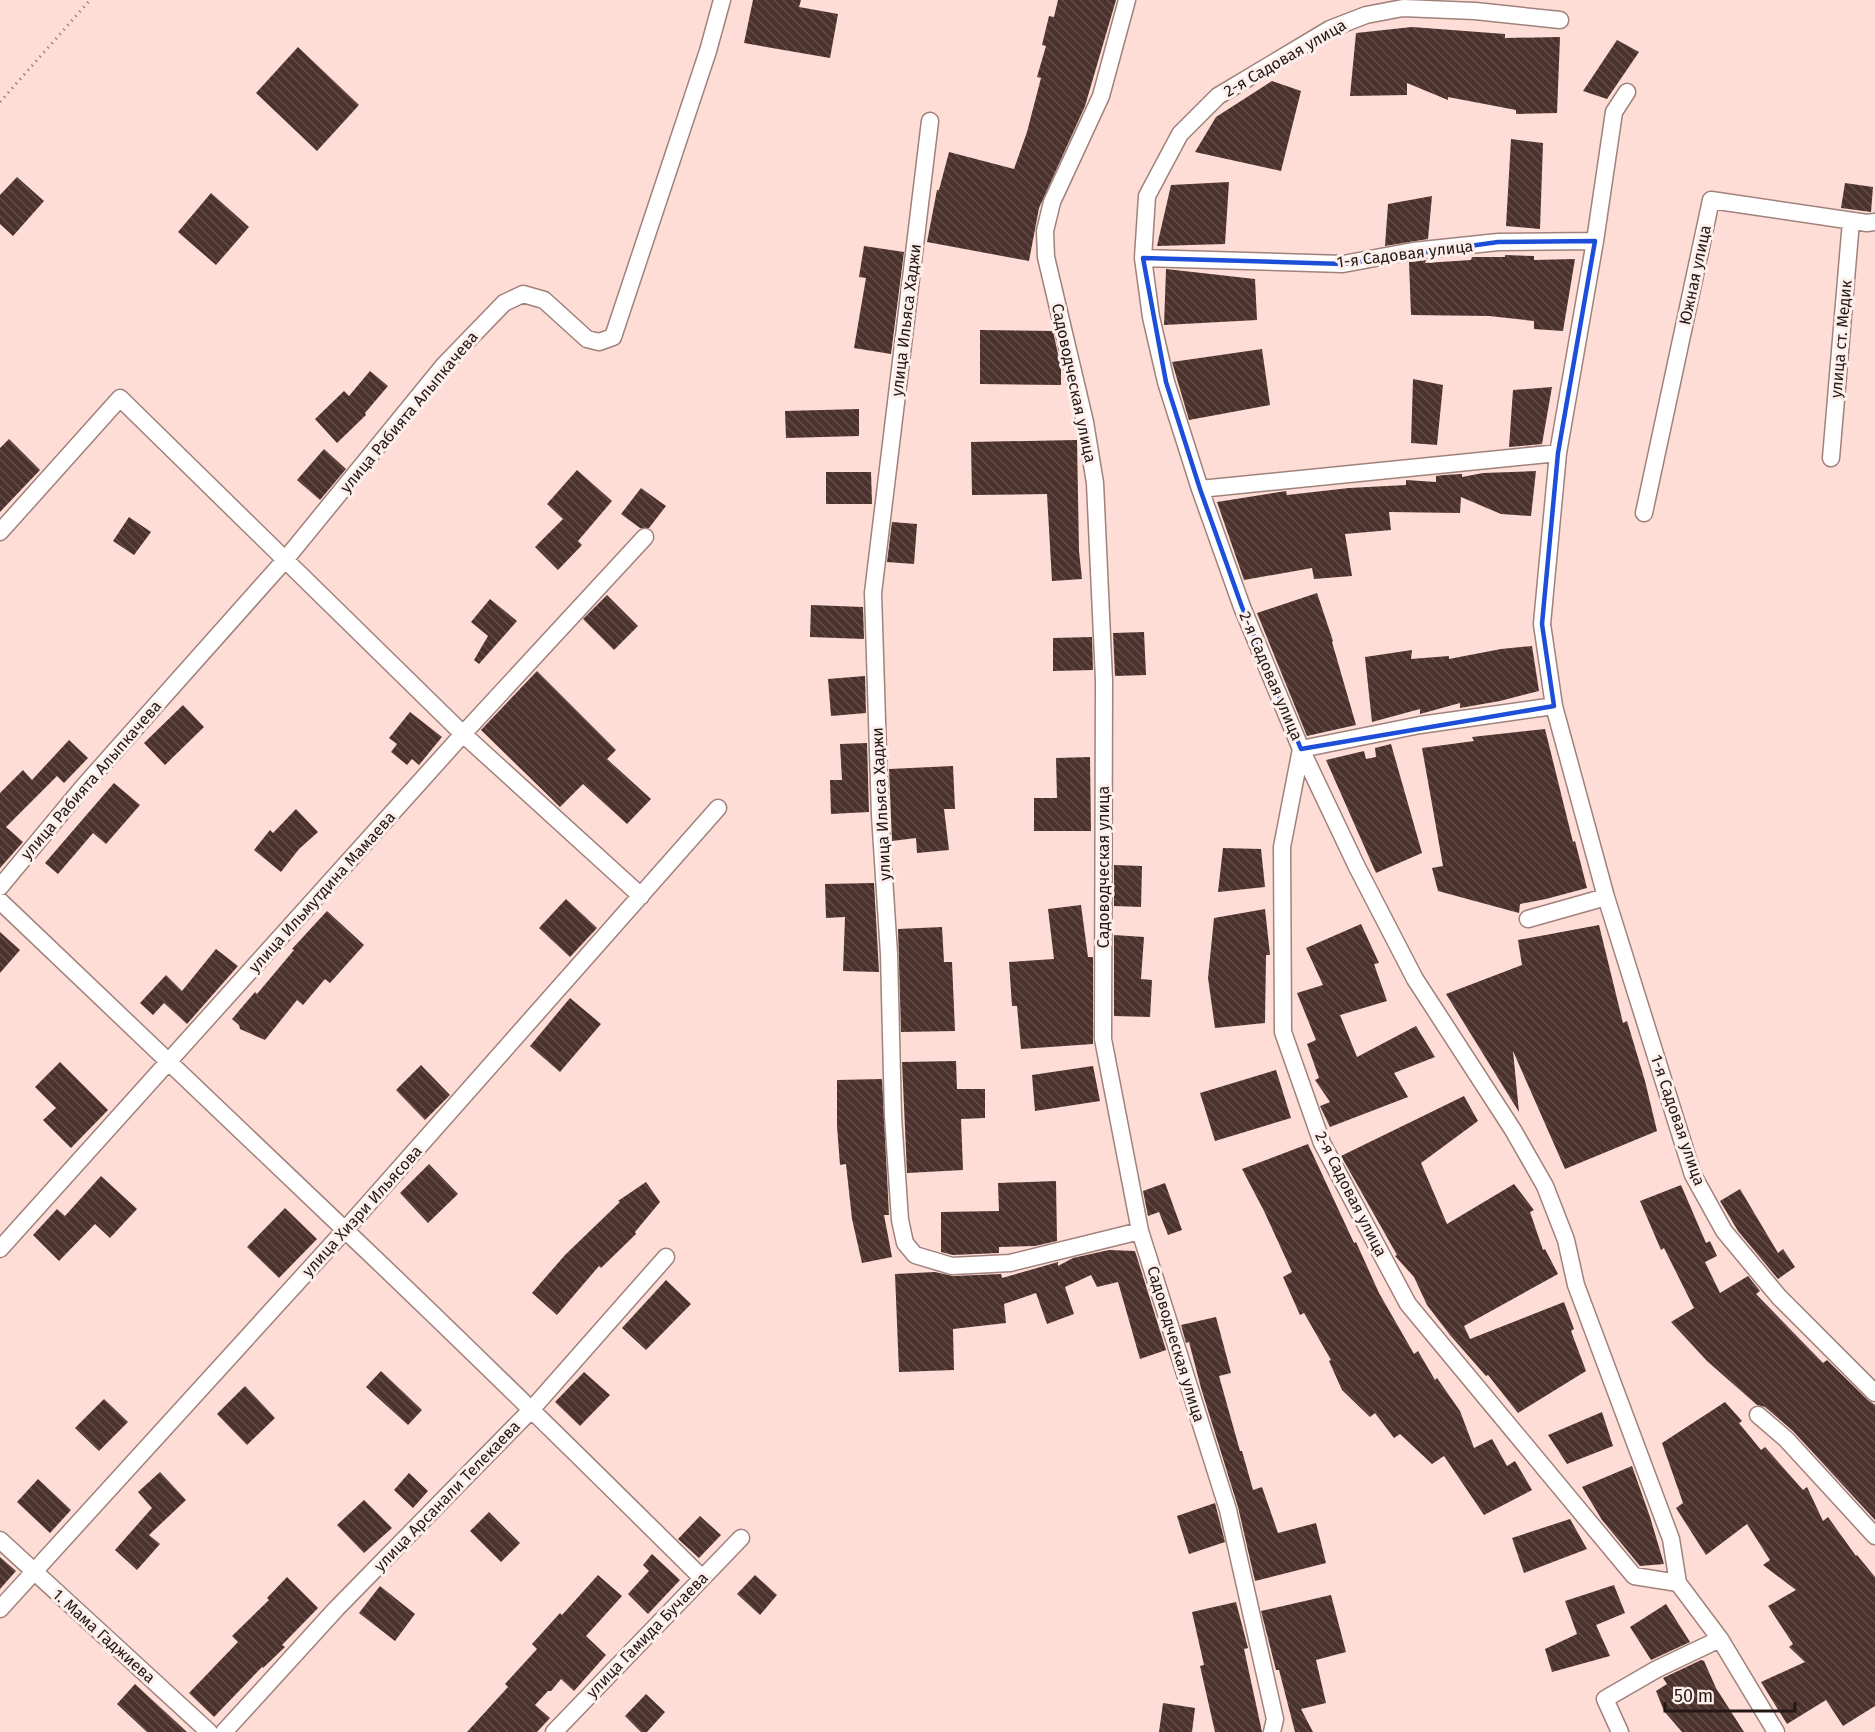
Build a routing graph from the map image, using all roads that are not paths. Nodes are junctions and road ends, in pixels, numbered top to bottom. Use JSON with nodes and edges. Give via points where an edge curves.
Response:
{"nodes":[{"id":1,"x":722,"y":0,"type":"edge"},
{"id":2,"x":1127,"y":0,"type":"edge"},
{"id":3,"x":1560,"y":20,"type":"dead end"},
{"id":4,"x":1627,"y":92,"type":"dead end"},
{"id":5,"x":930,"y":121,"type":"dead end"},
{"id":6,"x":1851,"y":221,"type":"junction"},
{"id":7,"x":1875,"y":222,"type":"edge"},
{"id":8,"x":1595,"y":241,"type":"junction"},
{"id":9,"x":1143,"y":258,"type":"junction"},
{"id":10,"x":1558,"y":453,"type":"junction"},
{"id":11,"x":1831,"y":458,"type":"dead end"},
{"id":12,"x":1200,"y":489,"type":"junction"},
{"id":13,"x":1644,"y":513,"type":"dead end"},
{"id":14,"x":0,"y":532,"type":"edge"},
{"id":15,"x":645,"y":537,"type":"dead end"},
{"id":16,"x":285,"y":560,"type":"junction"},
{"id":17,"x":1554,"y":706,"type":"junction"},
{"id":18,"x":463,"y":734,"type":"junction"},
{"id":19,"x":1301,"y":749,"type":"junction"},
{"id":20,"x":718,"y":808,"type":"dead end"},
{"id":21,"x":0,"y":886,"type":"edge"},
{"id":22,"x":641,"y":896,"type":"junction"},
{"id":23,"x":1606,"y":897,"type":"junction"},
{"id":24,"x":0,"y":901,"type":"edge"},
{"id":25,"x":1528,"y":919,"type":"dead end"},
{"id":26,"x":168,"y":1064,"type":"junction"},
{"id":27,"x":345,"y":1230,"type":"junction"},
{"id":28,"x":1140,"y":1231,"type":"junction"},
{"id":29,"x":0,"y":1249,"type":"edge"},
{"id":30,"x":666,"y":1257,"type":"dead end"},
{"id":31,"x":1875,"y":1393,"type":"edge"},
{"id":32,"x":531,"y":1410,"type":"junction"},
{"id":33,"x":1758,"y":1415,"type":"dead end"},
{"id":34,"x":1875,"y":1536,"type":"edge"},
{"id":35,"x":741,"y":1538,"type":"dead end"},
{"id":36,"x":0,"y":1540,"type":"edge"},
{"id":37,"x":34,"y":1572,"type":"junction"},
{"id":38,"x":702,"y":1578,"type":"junction"},
{"id":39,"x":1678,"y":1582,"type":"junction"},
{"id":40,"x":0,"y":1609,"type":"edge"},
{"id":41,"x":1720,"y":1639,"type":"junction"},
{"id":42,"x":209,"y":1732,"type":"edge"},
{"id":43,"x":224,"y":1732,"type":"edge"},
{"id":44,"x":554,"y":1732,"type":"edge"},
{"id":45,"x":1272,"y":1732,"type":"edge"},
{"id":46,"x":1620,"y":1732,"type":"edge"},
{"id":47,"x":1776,"y":1732,"type":"edge"}],
"edges":[{"from":1,"to":16,"type":"street","name":"улица Рабията Алыпкачева","via":[[613,337],[599,342],[587,339],[544,300],[523,294],[504,303],[444,365]]},
{"from":2,"to":28,"type":"street","name":"Садоводческая улица","via":[[1101,96],[1052,202],[1045,231],[1046,257],[1085,422],[1095,483],[1104,680],[1103,1039]]},
{"from":3,"to":9,"type":"street","name":"2-я Садовая улица","via":[[1403,8],[1366,15],[1330,29],[1218,96],[1180,134],[1146,196]]},
{"from":4,"to":8,"type":"street","name":"1-я Садовая улица","via":[[1614,112]]},
{"from":5,"to":28,"type":"street","name":"улица Ильяса Хаджи","via":[[873,593],[900,1220],[905,1243],[915,1255],[952,1266],[1010,1263]]},
{"from":6,"to":7,"type":"street","name":"Южная улица"},
{"from":6,"to":11,"type":"street","name":"улица ст. Медик"},
{"from":6,"to":13,"type":"street","name":"Южная улица","via":[[1711,200]]},
{"from":8,"to":9,"type":"street","name":"1-я Садовая улица","via":[[1498,242],[1413,251],[1343,264]]},
{"from":8,"to":10,"type":"street","name":"1-я Садовая улица"},
{"from":9,"to":12,"type":"street","name":"2-я Садовая улица","via":[[1166,382]]},
{"from":10,"to":12,"type":"street"},
{"from":10,"to":17,"type":"street","name":"1-я Садовая улица","via":[[1542,624]]},
{"from":12,"to":19,"type":"street","name":"2-я Садовая улица","via":[[1242,607]]},
{"from":14,"to":16,"type":"street","via":[[120,398]]},
{"from":15,"to":18,"type":"street","name":"улица Ильмутдина Мамаева"},
{"from":16,"to":18,"type":"street"},
{"from":16,"to":21,"type":"street","name":"улица Рабията Алыпкачева"},
{"from":17,"to":19,"type":"street","via":[[1420,725]]},
{"from":17,"to":23,"type":"street","name":"1-я Садовая улица"},
{"from":18,"to":22,"type":"street"},
{"from":18,"to":26,"type":"street","name":"улица Ильмутдина Мамаева"},
{"from":19,"to":39,"type":"street","via":[[1415,979],[1545,1186],[1566,1240],[1576,1285],[1671,1539]]},
{"from":19,"to":39,"type":"street","name":"2-я Садовая улица","via":[[1282,847],[1283,1032],[1322,1143],[1408,1304],[1634,1576]]},
{"from":20,"to":22,"type":"street","name":"улица Хизри Ильясова"},
{"from":22,"to":27,"type":"street","name":"улица Хизри Ильясова"},
{"from":23,"to":25,"type":"street"},
{"from":23,"to":31,"type":"street","name":"1-я Садовая улица","via":[[1693,1175],[1724,1231],[1779,1297]]},
{"from":24,"to":26,"type":"street"},
{"from":26,"to":27,"type":"street"},
{"from":26,"to":29,"type":"street","name":"улица Ильмутдина Мамаева"},
{"from":27,"to":32,"type":"street"},
{"from":27,"to":37,"type":"street","name":"улица Хизри Ильясова"},
{"from":28,"to":45,"type":"street","name":"Садоводческая улица","via":[[1228,1510],[1275,1719]]},
{"from":30,"to":32,"type":"street","name":"улица Арсанали Телекаева"},
{"from":32,"to":38,"type":"street"},
{"from":32,"to":43,"type":"street","name":"улица Арсанали Телекаева","via":[[336,1609]]},
{"from":33,"to":34,"type":"street","via":[[1786,1439]]},
{"from":35,"to":38,"type":"street","name":"улица Гамида Бучаева"},
{"from":36,"to":37,"type":"street","name":"1. Мама Гаджиева"},
{"from":37,"to":40,"type":"street","name":"улица Хизри Ильясова"},
{"from":37,"to":42,"type":"street","name":"1. Мама Гаджиева"},
{"from":38,"to":44,"type":"street","name":"улица Гамида Бучаева"},
{"from":39,"to":41,"type":"street"},
{"from":41,"to":46,"type":"street","via":[[1605,1699]]},
{"from":41,"to":47,"type":"street"}]}
